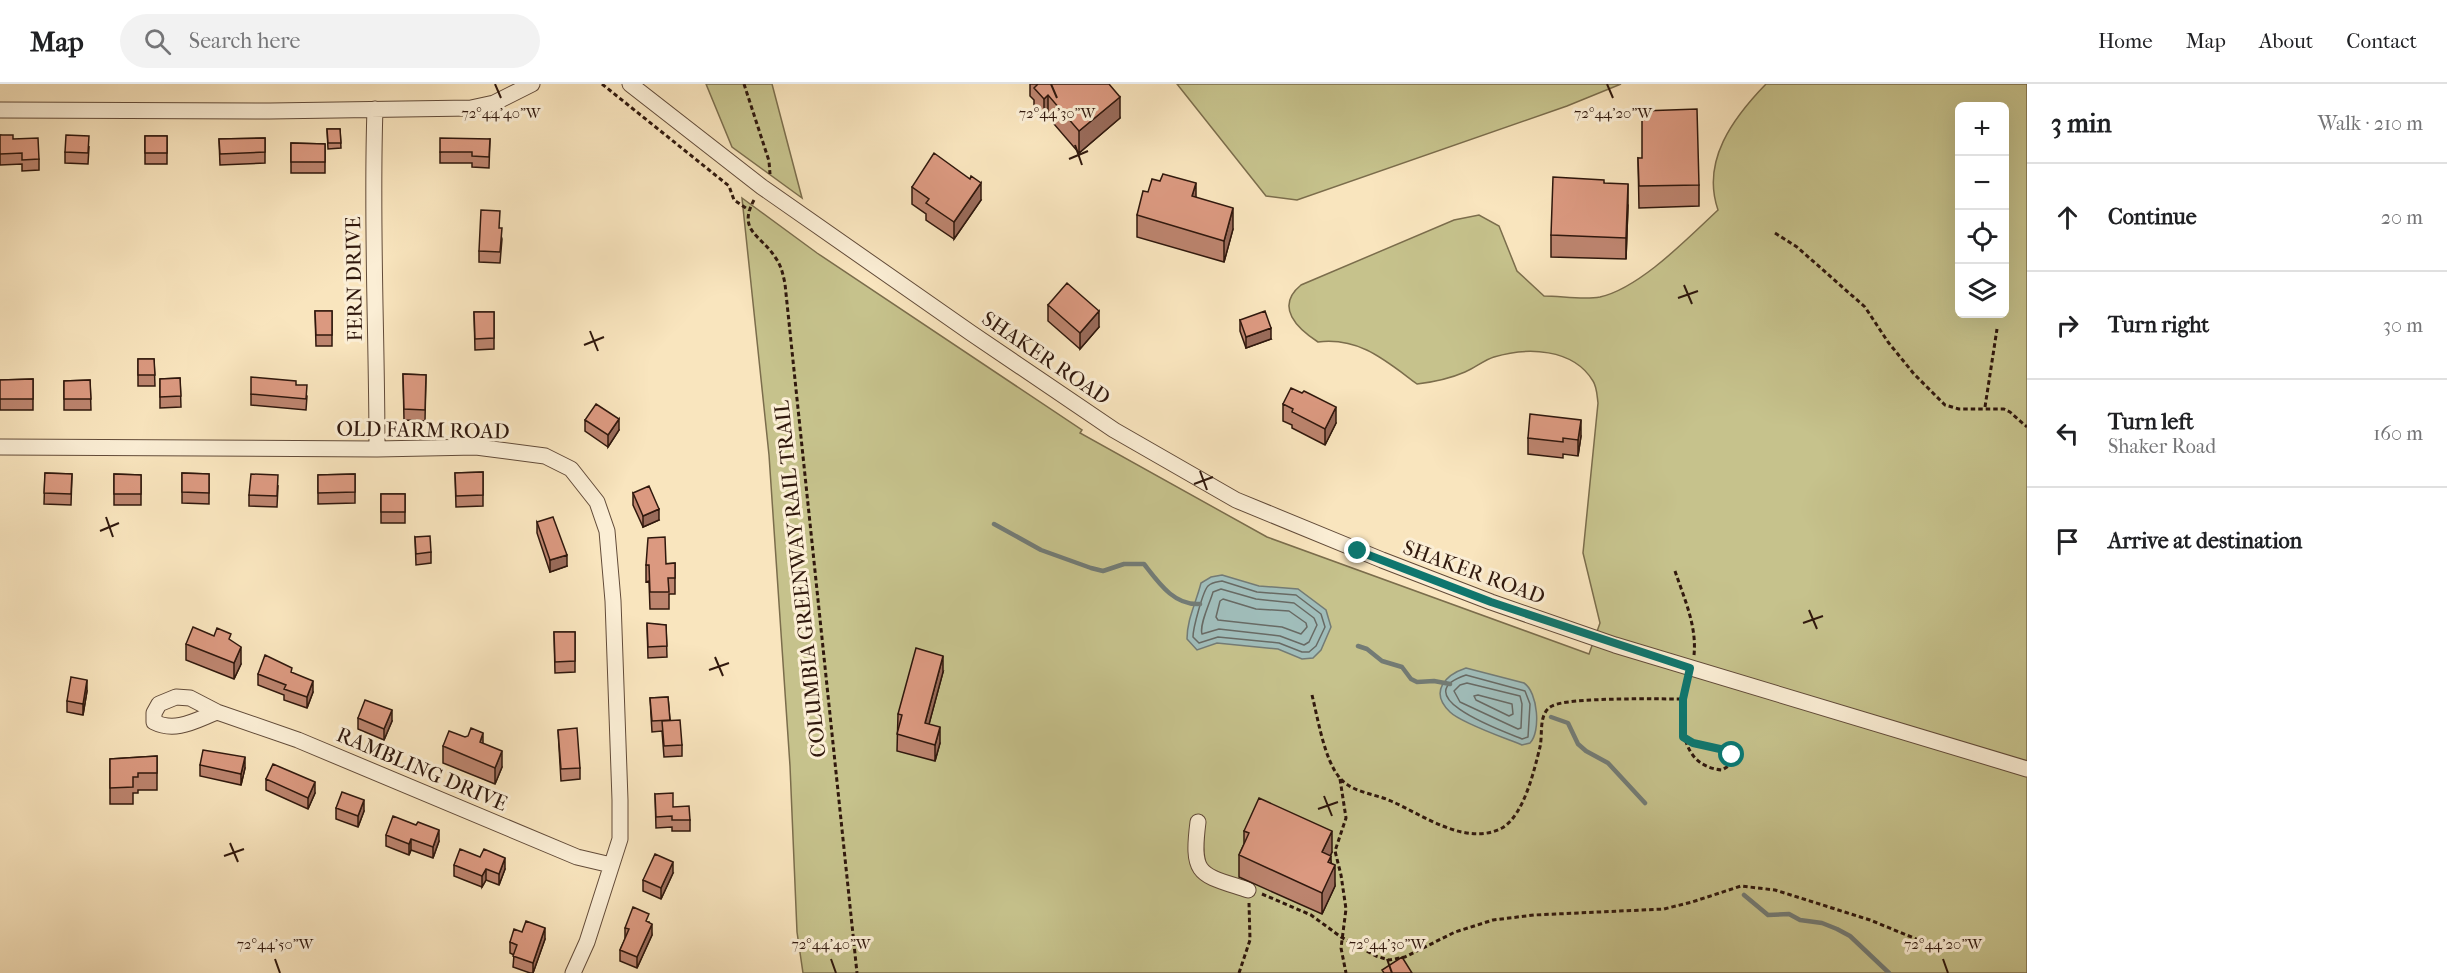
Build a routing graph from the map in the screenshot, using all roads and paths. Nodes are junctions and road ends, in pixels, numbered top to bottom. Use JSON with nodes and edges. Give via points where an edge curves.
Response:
{"nodes":[{"id":1,"x":532,"y":84,"type":"edge"},
{"id":2,"x":602,"y":84,"type":"edge"},
{"id":3,"x":630,"y":84,"type":"edge"},
{"id":4,"x":744,"y":84,"type":"edge"},
{"id":5,"x":375,"y":109,"type":"junction"},
{"id":6,"x":0,"y":110,"type":"edge"},
{"id":7,"x":767,"y":181,"type":"dead end"},
{"id":8,"x":756,"y":196,"type":"dead end"},
{"id":9,"x":749,"y":210,"type":"junction"},
{"id":10,"x":1775,"y":233,"type":"dead end"},
{"id":11,"x":1997,"y":329,"type":"dead end"},
{"id":12,"x":1985,"y":408,"type":"junction"},
{"id":13,"x":2027,"y":427,"type":"edge"},
{"id":14,"x":0,"y":447,"type":"edge"},
{"id":15,"x":377,"y":449,"type":"junction"},
{"id":16,"x":1675,"y":571,"type":"dead end"},
{"id":17,"x":1690,"y":668,"type":"junction"},
{"id":18,"x":1312,"y":695,"type":"dead end"},
{"id":19,"x":1683,"y":699,"type":"junction"},
{"id":20,"x":217,"y":712,"type":"dead end"},
{"id":21,"x":1683,"y":737,"type":"junction"},
{"id":22,"x":2027,"y":769,"type":"edge"},
{"id":23,"x":1340,"y":778,"type":"junction"},
{"id":24,"x":1198,"y":822,"type":"dead end"},
{"id":25,"x":611,"y":865,"type":"junction"},
{"id":26,"x":1248,"y":890,"type":"junction"},
{"id":27,"x":1341,"y":937,"type":"junction"},
{"id":28,"x":1926,"y":943,"type":"dead end"},
{"id":29,"x":573,"y":973,"type":"edge"},
{"id":30,"x":857,"y":973,"type":"edge"},
{"id":31,"x":1239,"y":973,"type":"edge"},
{"id":32,"x":1346,"y":973,"type":"edge"}],
"edges":[{"from":1,"to":5,"type":"street","via":[[494,103],[471,108]]},
{"from":2,"to":9,"type":"path","via":[[729,186],[734,200]]},
{"from":3,"to":17,"type":"street","name":"SHAKER ROAD","via":[[746,176],[971,333],[1114,430],[1236,500],[1491,602]]},
{"from":4,"to":7,"type":"path","via":[[770,165]]},
{"from":5,"to":6,"type":"street"},
{"from":5,"to":15,"type":"street","name":"FERN DRIVE","via":[[372,194]]},
{"from":8,"to":9,"type":"path"},
{"from":9,"to":30,"type":"path","name":"COLUMBIA GREENWAY RAIL TRAIL","via":[[750,228],[775,256],[785,284]]},
{"from":10,"to":12,"type":"path","via":[[1865,306],[1888,342],[1938,400],[1951,408]]},
{"from":11,"to":12,"type":"path"},
{"from":12,"to":13,"type":"path","via":[[2010,412]]},
{"from":14,"to":15,"type":"street","name":"OLD FARM ROAD"},
{"from":15,"to":25,"type":"street","name":"OLD FARM ROAD","via":[[476,447],[545,456],[571,469],[597,502],[607,531],[613,601],[620,839]]},
{"from":16,"to":17,"type":"path","via":[[1696,640]]},
{"from":17,"to":19,"type":"path"},
{"from":17,"to":22,"type":"street","name":"SHAKER ROAD"},
{"from":18,"to":23,"type":"path","via":[[1332,766]]},
{"from":19,"to":21,"type":"path"},
{"from":19,"to":23,"type":"path","via":[[1550,706],[1543,716],[1540,746],[1518,813],[1502,828],[1488,832],[1466,832],[1437,823],[1350,787]]},
{"from":20,"to":25,"type":"street","name":"RAMBLING DRIVE","via":[[298,740],[577,857]]},
{"from":21,"to":21,"type":"path","via":[[1704,765],[1722,770],[1732,764],[1729,751]]},
{"from":23,"to":27,"type":"path","via":[[1346,812],[1335,851],[1346,909]]},
{"from":24,"to":26,"type":"street","via":[[1196,855],[1201,870]]},
{"from":25,"to":29,"type":"street","name":"OLD FARM ROAD"},
{"from":26,"to":27,"type":"path","via":[[1311,915]]},
{"from":26,"to":31,"type":"path","via":[[1250,940]]},
{"from":27,"to":28,"type":"path","via":[[1389,960],[1493,920],[1664,909],[1747,886],[1775,890],[1870,920]]},
{"from":27,"to":32,"type":"path"}]}
